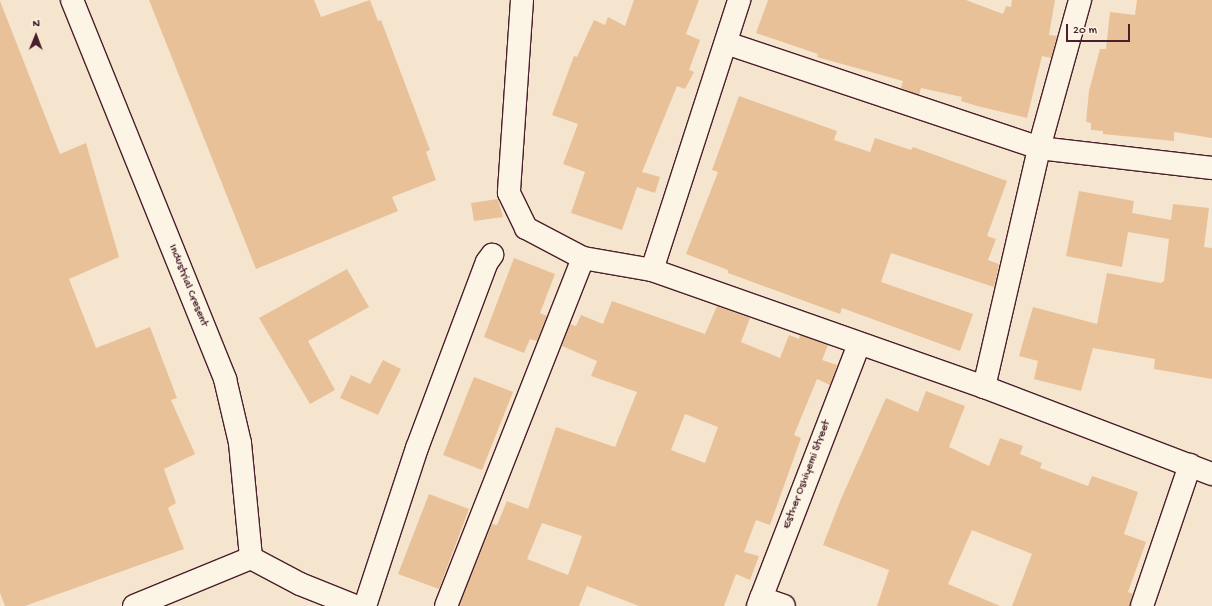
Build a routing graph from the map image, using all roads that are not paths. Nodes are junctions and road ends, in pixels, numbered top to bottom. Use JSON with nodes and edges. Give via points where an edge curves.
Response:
{"nodes":[{"id":1,"x":72,"y":0,"type":"edge"},
{"id":2,"x":522,"y":0,"type":"edge"},
{"id":3,"x":739,"y":0,"type":"edge"},
{"id":4,"x":1080,"y":0,"type":"edge"},
{"id":5,"x":726,"y":42,"type":"junction"},
{"id":6,"x":1040,"y":148,"type":"junction"},
{"id":7,"x":1212,"y":168,"type":"edge"},
{"id":8,"x":492,"y":255,"type":"dead end"},
{"id":9,"x":583,"y":258,"type":"junction"},
{"id":10,"x":652,"y":270,"type":"junction"},
{"id":11,"x":859,"y":344,"type":"junction"},
{"id":12,"x":984,"y":387,"type":"junction"},
{"id":13,"x":1190,"y":465,"type":"junction"},
{"id":14,"x":1212,"y":474,"type":"edge"},
{"id":15,"x":251,"y":558,"type":"junction"},
{"id":16,"x":760,"y":602,"type":"edge"},
{"id":17,"x":343,"y":603,"type":"edge"},
{"id":18,"x":134,"y":606,"type":"edge"},
{"id":19,"x":365,"y":606,"type":"edge"},
{"id":20,"x":446,"y":606,"type":"edge"},
{"id":21,"x":784,"y":606,"type":"edge"},
{"id":22,"x":1142,"y":606,"type":"edge"}],
"edges":[{"from":1,"to":15,"type":"street","name":"Industrial Cresent","via":[[225,379],[240,443]]},
{"from":2,"to":9,"type":"street","via":[[509,193],[526,228]]},
{"from":3,"to":5,"type":"street"},
{"from":4,"to":6,"type":"street"},
{"from":5,"to":6,"type":"street"},
{"from":5,"to":10,"type":"street"},
{"from":6,"to":7,"type":"street"},
{"from":6,"to":12,"type":"street"},
{"from":8,"to":19,"type":"street","via":[[487,262],[417,448]]},
{"from":9,"to":10,"type":"street"},
{"from":9,"to":20,"type":"street"},
{"from":10,"to":11,"type":"street"},
{"from":11,"to":12,"type":"street"},
{"from":11,"to":16,"type":"street","name":"Esther Oshiyemi Street"},
{"from":12,"to":13,"type":"street"},
{"from":13,"to":14,"type":"street"},
{"from":13,"to":22,"type":"street"},
{"from":15,"to":17,"type":"street","via":[[274,572]]},
{"from":15,"to":18,"type":"street"},
{"from":16,"to":21,"type":"street"}]}
